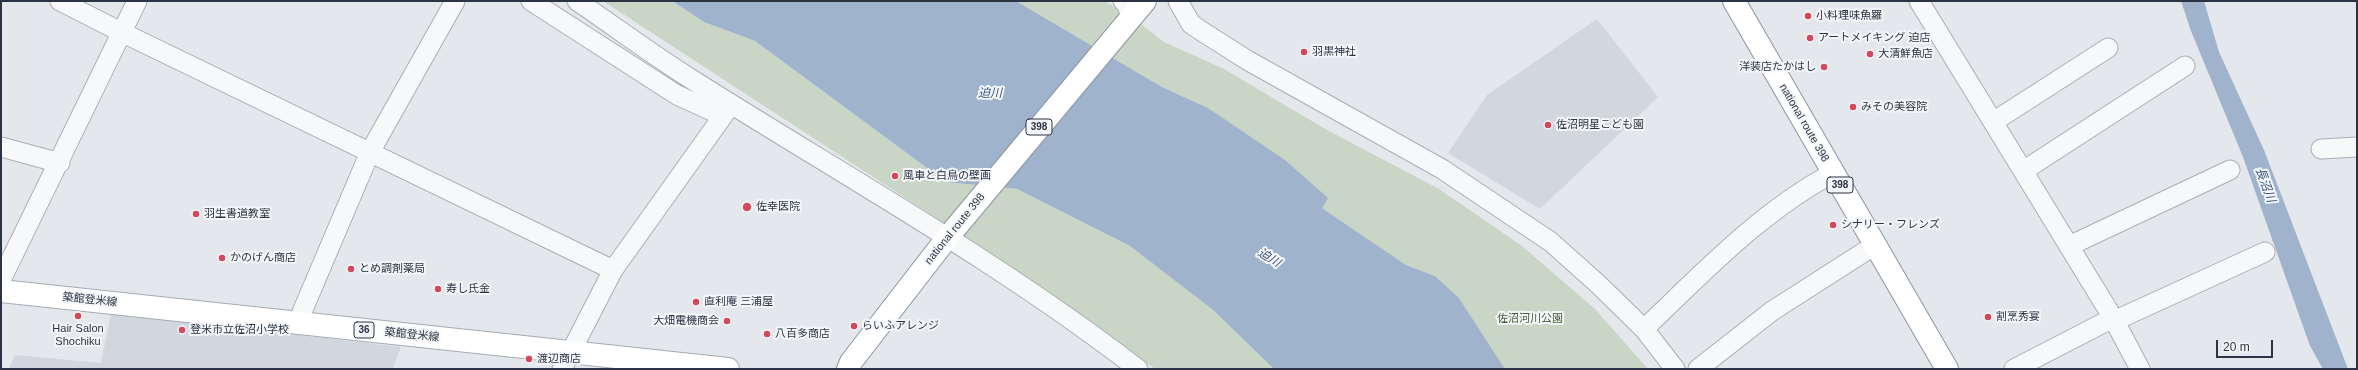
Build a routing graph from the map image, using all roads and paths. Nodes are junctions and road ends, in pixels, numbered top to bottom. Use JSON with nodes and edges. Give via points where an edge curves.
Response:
{"nodes":[{"id":1,"x":60,"y":1,"type":"edge"},
{"id":2,"x":137,"y":1,"type":"edge"},
{"id":3,"x":455,"y":1,"type":"edge"},
{"id":4,"x":531,"y":1,"type":"edge"},
{"id":5,"x":577,"y":1,"type":"edge"},
{"id":6,"x":1919,"y":1,"type":"edge"},
{"id":7,"x":1735,"y":2,"type":"edge"},
{"id":8,"x":1180,"y":5,"type":"edge"},
{"id":9,"x":1133,"y":6,"type":"edge"},
{"id":10,"x":121,"y":32,"type":"junction"},
{"id":11,"x":2108,"y":48,"type":"dead end"},
{"id":12,"x":2185,"y":66,"type":"dead end"},
{"id":13,"x":727,"y":110,"type":"junction"},
{"id":14,"x":1993,"y":122,"type":"junction"},
{"id":15,"x":1,"y":147,"type":"edge"},
{"id":16,"x":2357,"y":147,"type":"edge"},
{"id":17,"x":2321,"y":149,"type":"dead end"},
{"id":18,"x":370,"y":152,"type":"junction"},
{"id":19,"x":60,"y":163,"type":"junction"},
{"id":20,"x":2230,"y":170,"type":"dead end"},
{"id":21,"x":2023,"y":171,"type":"junction"},
{"id":22,"x":1833,"y":173,"type":"junction"},
{"id":23,"x":947,"y":238,"type":"junction"},
{"id":24,"x":1875,"y":245,"type":"junction"},
{"id":25,"x":2069,"y":246,"type":"junction"},
{"id":26,"x":2265,"y":252,"type":"dead end"},
{"id":27,"x":613,"y":270,"type":"junction"},
{"id":28,"x":1,"y":280,"type":"edge"},
{"id":29,"x":1,"y":291,"type":"edge"},
{"id":30,"x":2114,"y":320,"type":"junction"},
{"id":31,"x":300,"y":322,"type":"junction"},
{"id":32,"x":1644,"y":329,"type":"junction"},
{"id":33,"x":566,"y":361,"type":"edge"},
{"id":34,"x":728,"y":369,"type":"edge"},
{"id":35,"x":848,"y":369,"type":"edge"},
{"id":36,"x":1138,"y":369,"type":"edge"},
{"id":37,"x":1675,"y":369,"type":"edge"},
{"id":38,"x":1698,"y":369,"type":"edge"},
{"id":39,"x":1947,"y":369,"type":"edge"},
{"id":40,"x":2014,"y":369,"type":"edge"},
{"id":41,"x":2140,"y":369,"type":"edge"}],
"edges":[{"from":1,"to":10,"type":"street"},
{"from":2,"to":10,"type":"street"},
{"from":3,"to":18,"type":"street"},
{"from":4,"to":13,"type":"street","via":[[677,95]]},
{"from":5,"to":13,"type":"street","via":[[688,77]]},
{"from":6,"to":14,"type":"street"},
{"from":7,"to":22,"type":"main road","name":"national route 398","number":"398"},
{"from":8,"to":32,"type":"street","via":[[1191,24],[1202,32],[1247,60],[1442,169],[1551,242],[1599,284]]},
{"from":9,"to":23,"type":"main road","name":"national route 398","number":"398"},
{"from":10,"to":18,"type":"street"},
{"from":10,"to":19,"type":"street"},
{"from":11,"to":14,"type":"street"},
{"from":12,"to":21,"type":"street"},
{"from":13,"to":23,"type":"street"},
{"from":13,"to":27,"type":"street"},
{"from":14,"to":21,"type":"street"},
{"from":15,"to":19,"type":"street"},
{"from":16,"to":17,"type":"street"},
{"from":18,"to":27,"type":"street"},
{"from":18,"to":31,"type":"street"},
{"from":19,"to":28,"type":"street"},
{"from":20,"to":25,"type":"street"},
{"from":21,"to":25,"type":"street"},
{"from":22,"to":24,"type":"main road","name":"national route 398","number":"398"},
{"from":22,"to":32,"type":"street","via":[[1758,223]]},
{"from":23,"to":35,"type":"main road","name":"national route 398","number":"398"},
{"from":23,"to":36,"type":"street","via":[[1076,324]]},
{"from":24,"to":38,"type":"street","via":[[1772,311]]},
{"from":24,"to":39,"type":"main road","name":"national route 398","number":"398"},
{"from":25,"to":30,"type":"street"},
{"from":26,"to":30,"type":"street"},
{"from":27,"to":33,"type":"street"},
{"from":29,"to":31,"type":"main road","name":"築館登米線","number":"36"},
{"from":30,"to":40,"type":"street"},
{"from":30,"to":41,"type":"street"},
{"from":31,"to":33,"type":"main road","name":"築館登米線","number":"36"},
{"from":32,"to":37,"type":"street"},
{"from":33,"to":34,"type":"main road","name":"築館登米線","number":"36"}]}
